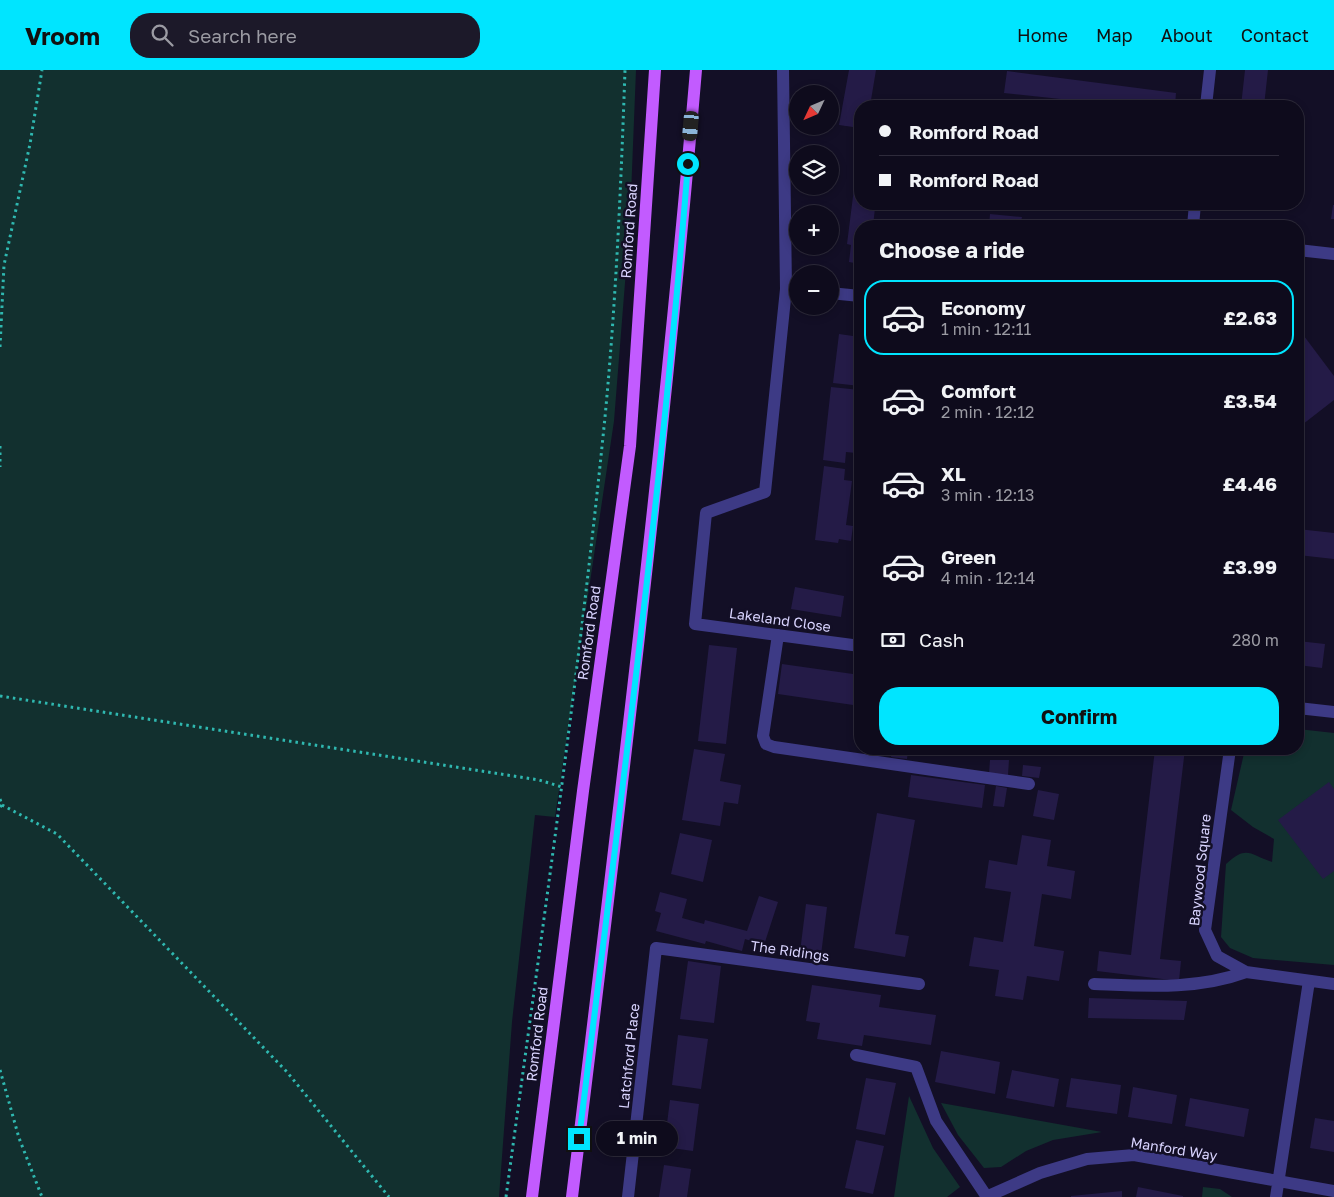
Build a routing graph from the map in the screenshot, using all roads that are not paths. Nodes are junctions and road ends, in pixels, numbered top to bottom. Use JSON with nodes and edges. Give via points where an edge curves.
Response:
{"nodes":[{"id":1,"x":655,"y":70,"type":"edge"},
{"id":2,"x":696,"y":70,"type":"edge"},
{"id":3,"x":783,"y":70,"type":"edge"},
{"id":4,"x":1210,"y":70,"type":"edge"},
{"id":5,"x":1207,"y":100,"type":"edge"},
{"id":6,"x":1304,"y":251,"type":"edge"},
{"id":7,"x":1334,"y":254,"type":"edge"},
{"id":8,"x":791,"y":265,"type":"edge"},
{"id":9,"x":839,"y":294,"type":"edge"},
{"id":10,"x":854,"y":295,"type":"edge"},
{"id":11,"x":789,"y":311,"type":"edge"},
{"id":12,"x":778,"y":635,"type":"junction"},
{"id":13,"x":854,"y":645,"type":"edge"},
{"id":14,"x":1304,"y":709,"type":"edge"},
{"id":15,"x":1334,"y":712,"type":"edge"},
{"id":16,"x":1229,"y":755,"type":"edge"},
{"id":17,"x":1029,"y":784,"type":"dead end"},
{"id":18,"x":656,"y":948,"type":"joint"},
{"id":19,"x":1246,"y":972,"type":"junction"},
{"id":20,"x":1310,"y":981,"type":"junction"},
{"id":21,"x":920,"y":984,"type":"dead end"},
{"id":22,"x":1094,"y":984,"type":"dead end"},
{"id":23,"x":1334,"y":984,"type":"edge"},
{"id":24,"x":856,"y":1055,"type":"dead end"},
{"id":25,"x":1279,"y":1182,"type":"junction"},
{"id":26,"x":1334,"y":1191,"type":"edge"},
{"id":27,"x":532,"y":1197,"type":"edge"},
{"id":28,"x":572,"y":1197,"type":"edge"},
{"id":29,"x":628,"y":1197,"type":"edge"},
{"id":30,"x":986,"y":1197,"type":"edge"},
{"id":31,"x":1276,"y":1197,"type":"edge"}],
"edges":[{"from":1,"to":27,"type":"main road","name":"Romford Road","via":[[630,446]]},
{"from":2,"to":28,"type":"main road","via":[[679,277],[634,698]]},
{"from":3,"to":8,"type":"street"},
{"from":4,"to":5,"type":"street"},
{"from":6,"to":7,"type":"street"},
{"from":9,"to":10,"type":"street"},
{"from":11,"to":12,"type":"street","name":"Lakeland Close","via":[[764,492],[706,513],[695,624]]},
{"from":12,"to":13,"type":"street","name":"Lakeland Close"},
{"from":12,"to":17,"type":"street","via":[[763,736],[766,744]]},
{"from":14,"to":15,"type":"street"},
{"from":16,"to":19,"type":"street","name":"Baywood Square","via":[[1205,930],[1217,956]]},
{"from":18,"to":21,"type":"street","name":"The Ridings"},
{"from":18,"to":29,"type":"street","name":"Latchford Place"},
{"from":19,"to":20,"type":"street","name":"Baywood Square"},
{"from":19,"to":22,"type":"street","via":[[1197,985]]},
{"from":20,"to":23,"type":"street","name":"Baywood Square"},
{"from":20,"to":25,"type":"street"},
{"from":24,"to":30,"type":"street","via":[[916,1066],[936,1121]]},
{"from":25,"to":26,"type":"street","name":"Manford Way"},
{"from":25,"to":30,"type":"street","name":"Manford Way","via":[[1134,1155],[1087,1159],[1040,1173]]},
{"from":25,"to":31,"type":"street"}]}
